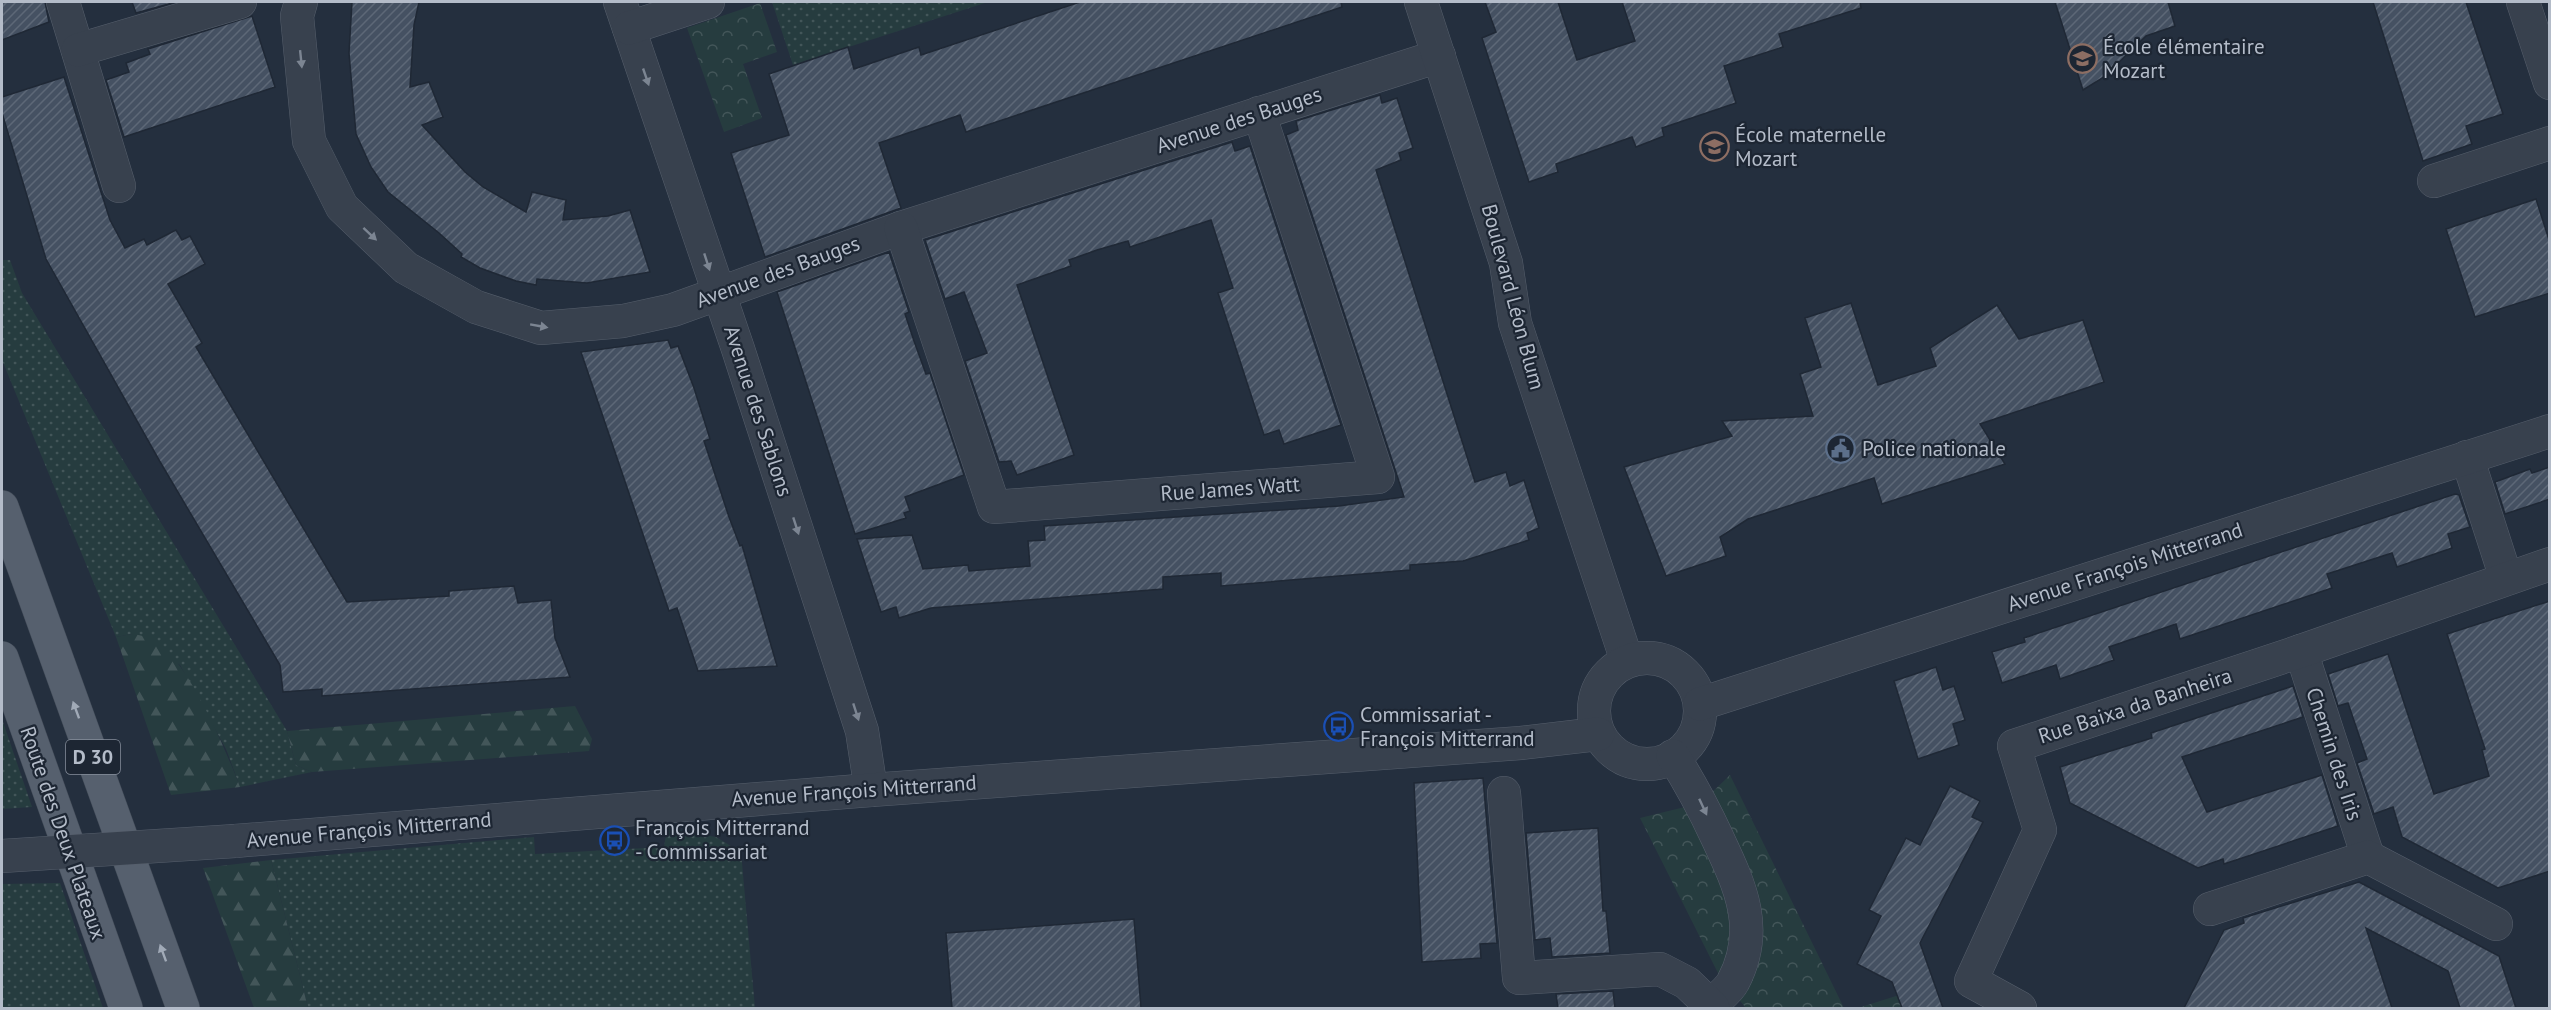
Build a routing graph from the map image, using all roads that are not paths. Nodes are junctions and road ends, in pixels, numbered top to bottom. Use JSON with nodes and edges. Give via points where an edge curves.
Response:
{"nodes":[{"id":1,"x":63,"y":2,"type":"edge"},
{"id":2,"x":240,"y":2,"type":"edge"},
{"id":3,"x":301,"y":2,"type":"edge"},
{"id":4,"x":708,"y":2,"type":"edge"},
{"id":5,"x":1421,"y":2,"type":"edge"},
{"id":6,"x":2523,"y":2,"type":"edge"},
{"id":7,"x":624,"y":15,"type":"edge"},
{"id":8,"x":78,"y":50,"type":"junction"},
{"id":9,"x":1439,"y":56,"type":"junction"},
{"id":10,"x":2550,"y":83,"type":"edge"},
{"id":11,"x":1259,"y":113,"type":"junction"},
{"id":12,"x":2550,"y":143,"type":"edge"},
{"id":13,"x":2434,"y":181,"type":"dead end"},
{"id":14,"x":119,"y":186,"type":"dead end"},
{"id":15,"x":901,"y":228,"type":"junction"},
{"id":16,"x":718,"y":293,"type":"junction"},
{"id":17,"x":2550,"y":431,"type":"edge"},
{"id":18,"x":2467,"y":458,"type":"junction"},
{"id":19,"x":2,"y":507,"type":"edge"},
{"id":20,"x":2550,"y":564,"type":"edge"},
{"id":21,"x":2506,"y":578,"type":"junction"},
{"id":22,"x":2301,"y":651,"type":"junction"},
{"id":23,"x":2,"y":658,"type":"edge"},
{"id":24,"x":1627,"y":661,"type":"junction"},
{"id":25,"x":1700,"y":704,"type":"junction"},
{"id":26,"x":1598,"y":734,"type":"junction"},
{"id":27,"x":1673,"y":756,"type":"junction"},
{"id":28,"x":871,"y":790,"type":"junction"},
{"id":29,"x":1504,"y":793,"type":"dead end"},
{"id":30,"x":2,"y":856,"type":"edge"},
{"id":31,"x":2368,"y":857,"type":"junction"},
{"id":32,"x":2210,"y":909,"type":"dead end"},
{"id":33,"x":2496,"y":924,"type":"dead end"},
{"id":34,"x":1712,"y":1007,"type":"edge"},
{"id":35,"x":126,"y":1008,"type":"edge"},
{"id":36,"x":183,"y":1008,"type":"edge"},
{"id":37,"x":2020,"y":1008,"type":"edge"}],
"edges":[{"from":1,"to":8,"type":"street"},
{"from":2,"to":8,"type":"street"},
{"from":3,"to":16,"type":"street","name":"Avenue des Bauges","one_way":true,"via":[[297,16],[309,141],[342,207],[406,268],[476,307],[541,328],[623,321],[673,310]]},
{"from":4,"to":7,"type":"street"},
{"from":5,"to":9,"type":"street","name":"Boulevard Léon Blum"},
{"from":6,"to":10,"type":"street"},
{"from":7,"to":16,"type":"street","name":"Avenue des Sablons","one_way":true},
{"from":8,"to":14,"type":"street"},
{"from":9,"to":11,"type":"street","name":"Avenue des Bauges"},
{"from":9,"to":24,"type":"street","name":"Boulevard Léon Blum","via":[[1506,263],[1515,323]]},
{"from":11,"to":15,"type":"street","name":"Avenue des Bauges"},
{"from":11,"to":15,"type":"street","name":"Rue James Watt","via":[[1378,477],[994,507]]},
{"from":12,"to":13,"type":"street"},
{"from":15,"to":16,"type":"street","name":"Avenue des Bauges"},
{"from":16,"to":28,"type":"street","name":"Avenue des Sablons","one_way":true,"via":[[862,731]]},
{"from":17,"to":18,"type":"street","name":"Avenue François Mitterrand"},
{"from":18,"to":21,"type":"street"},
{"from":18,"to":25,"type":"street","name":"Avenue François Mitterrand"},
{"from":36,"to":19,"type":"main road","number":"D 30","one_way":true},
{"from":20,"to":21,"type":"street","name":"Rue Baixa da Banheira"},
{"from":21,"to":22,"type":"street","name":"Rue Baixa da Banheira"},
{"from":22,"to":31,"type":"street","name":"Chemin des Iris"},
{"from":22,"to":37,"type":"street","name":"Rue Baixa da Banheira","via":[[2014,746],[2040,830],[1971,981]]},
{"from":23,"to":35,"type":"main road","name":"Route des Deux Plateaux","number":"D 30"},
{"from":24,"to":25,"type":"street","via":[[1659,659],[1674,665],[1687,675]]},
{"from":24,"to":26,"type":"street","via":[[1612,670],[1594,700]]},
{"from":25,"to":27,"type":"street","via":[[1694,737]]},
{"from":26,"to":27,"type":"street","via":[[1608,748],[1636,764],[1653,764]]},
{"from":26,"to":28,"type":"street","name":"Avenue François Mitterrand"},
{"from":27,"to":34,"type":"street","one_way":true,"via":[[1696,791],[1741,886],[1747,923],[1746,946],[1733,983]]},
{"from":28,"to":30,"type":"street","name":"Avenue François Mitterrand","bridge":true},
{"from":29,"to":34,"type":"street","via":[[1519,978],[1660,969],[1687,983]]},
{"from":31,"to":32,"type":"street"},
{"from":31,"to":33,"type":"street"}]}
